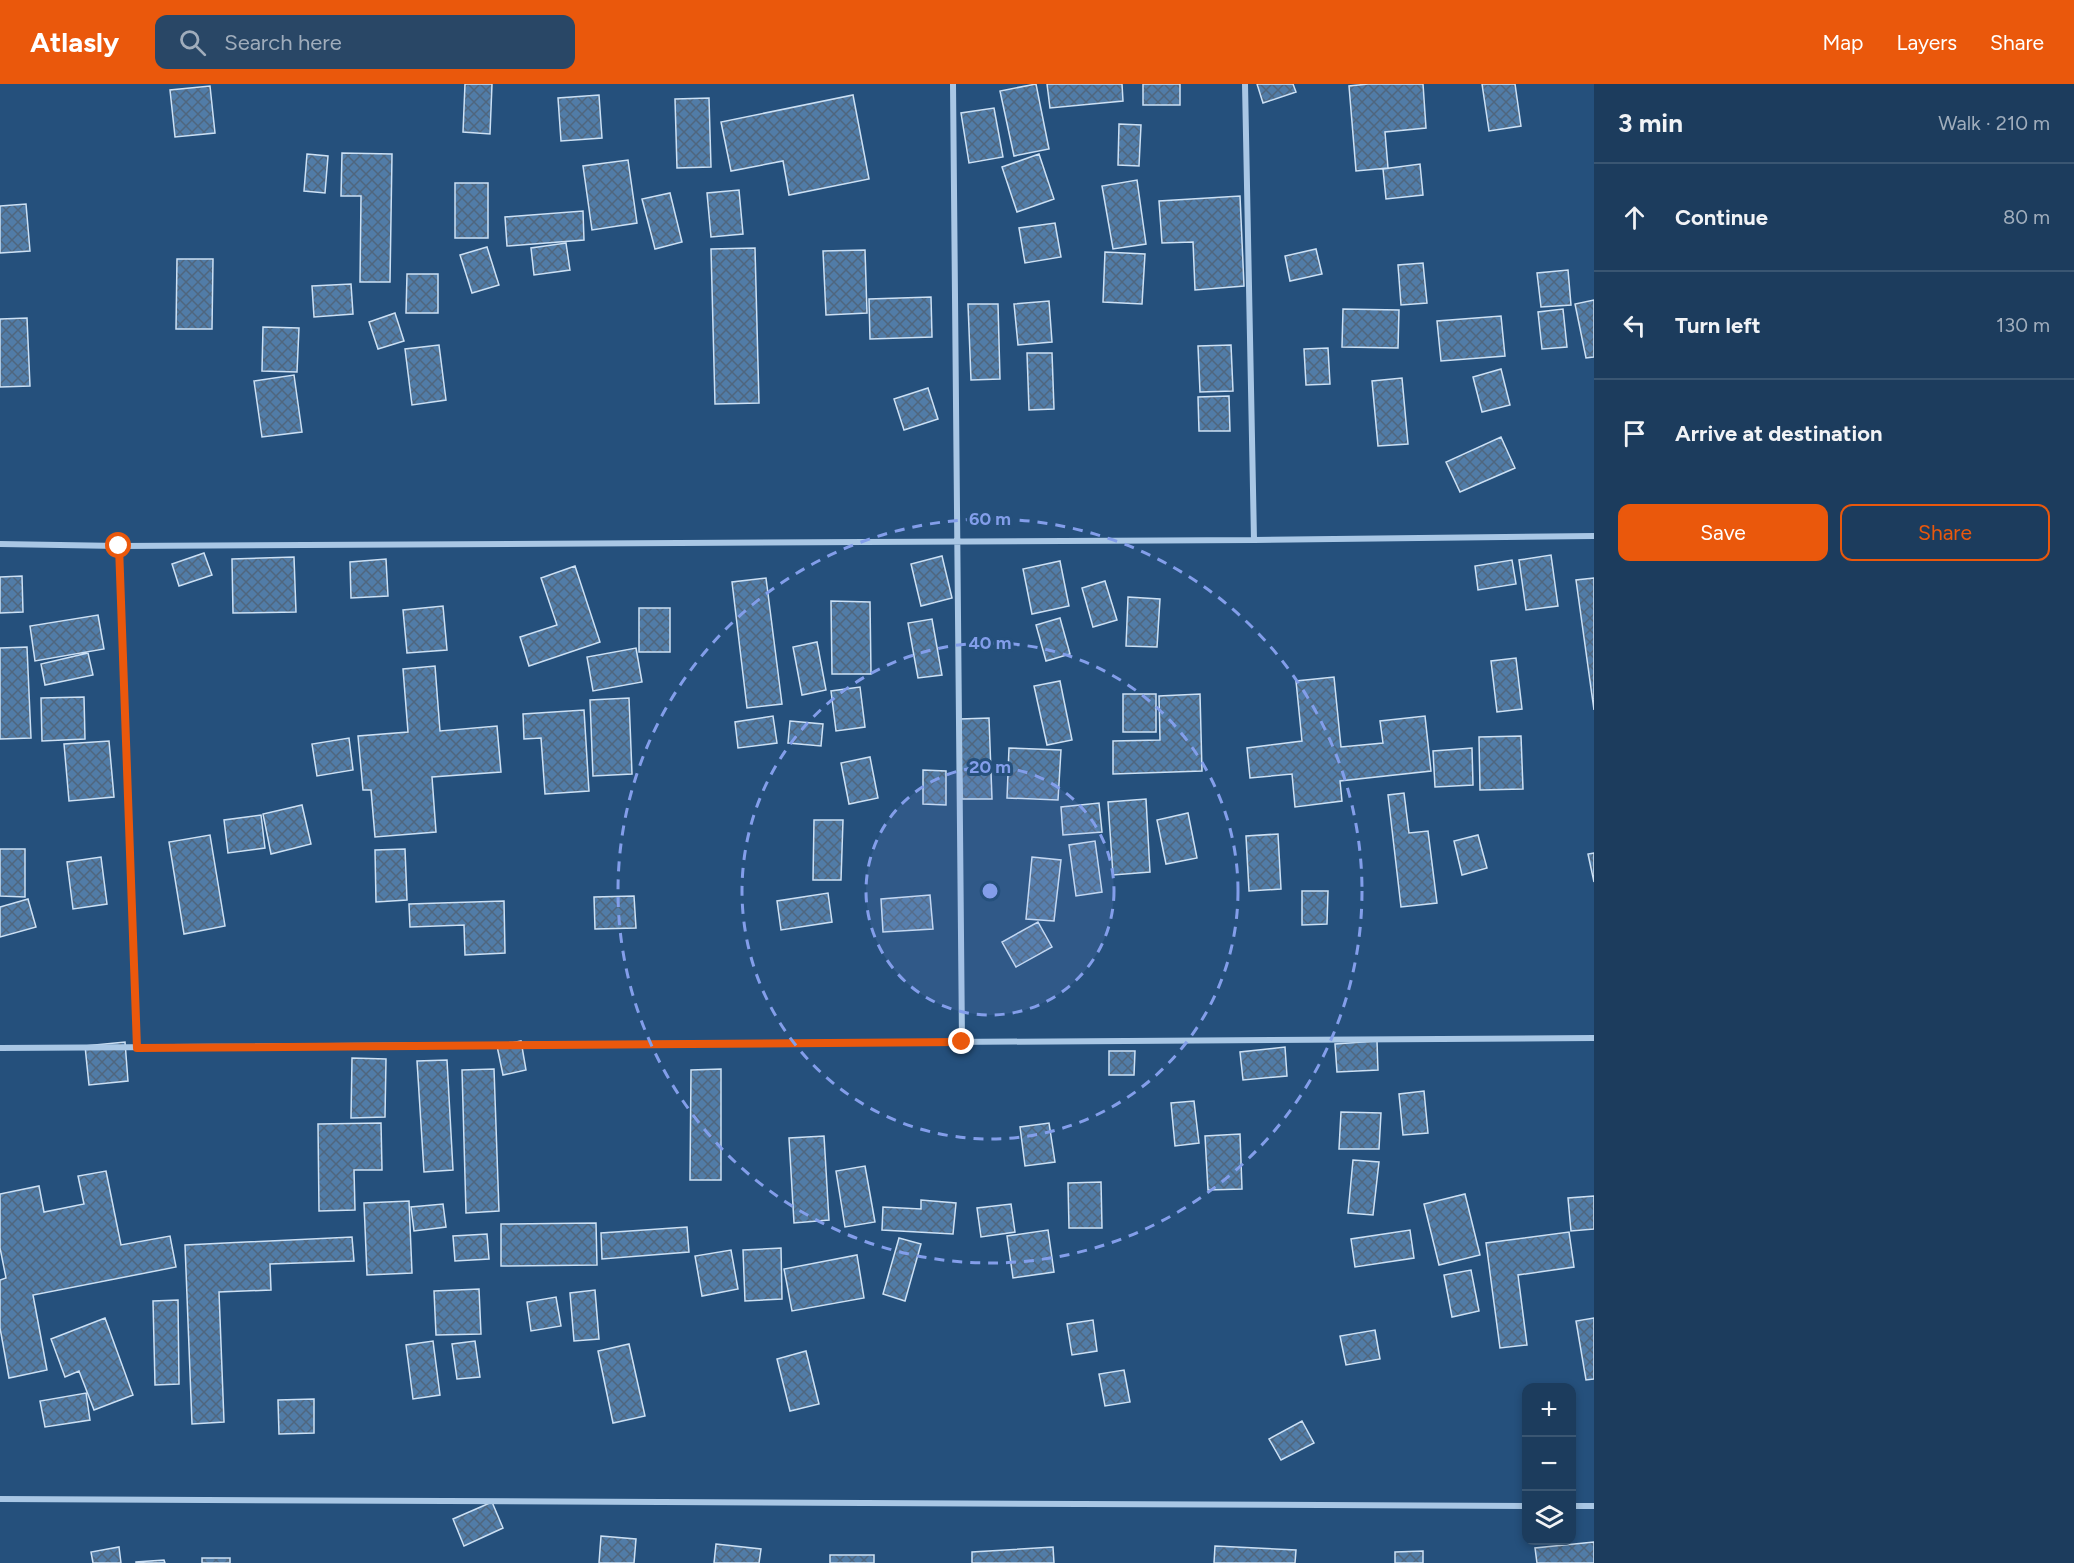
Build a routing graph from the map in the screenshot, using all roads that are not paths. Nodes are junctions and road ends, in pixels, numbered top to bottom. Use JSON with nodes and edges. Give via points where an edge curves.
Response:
{"nodes":[{"id":1,"x":953,"y":84,"type":"edge"},
{"id":2,"x":1245,"y":84,"type":"edge"},
{"id":3,"x":1594,"y":536,"type":"edge"},
{"id":4,"x":1254,"y":540,"type":"junction"},
{"id":5,"x":958,"y":541,"type":"junction"},
{"id":6,"x":0,"y":544,"type":"edge"},
{"id":7,"x":119,"y":546,"type":"junction"},
{"id":8,"x":1594,"y":1038,"type":"edge"},
{"id":9,"x":962,"y":1042,"type":"junction"},
{"id":10,"x":0,"y":1048,"type":"edge"},
{"id":11,"x":137,"y":1048,"type":"junction"},
{"id":12,"x":0,"y":1499,"type":"edge"},
{"id":13,"x":1522,"y":1506,"type":"edge"},
{"id":14,"x":1576,"y":1506,"type":"edge"},
{"id":15,"x":1594,"y":1506,"type":"edge"}],
"edges":[{"from":1,"to":5,"type":"street"},
{"from":2,"to":4,"type":"street"},
{"from":3,"to":4,"type":"street"},
{"from":4,"to":5,"type":"street"},
{"from":5,"to":7,"type":"street"},
{"from":5,"to":9,"type":"street"},
{"from":6,"to":7,"type":"street"},
{"from":7,"to":11,"type":"street"},
{"from":8,"to":9,"type":"street"},
{"from":9,"to":11,"type":"street"},
{"from":10,"to":11,"type":"street"},
{"from":12,"to":13,"type":"street"},
{"from":14,"to":15,"type":"street"}]}
